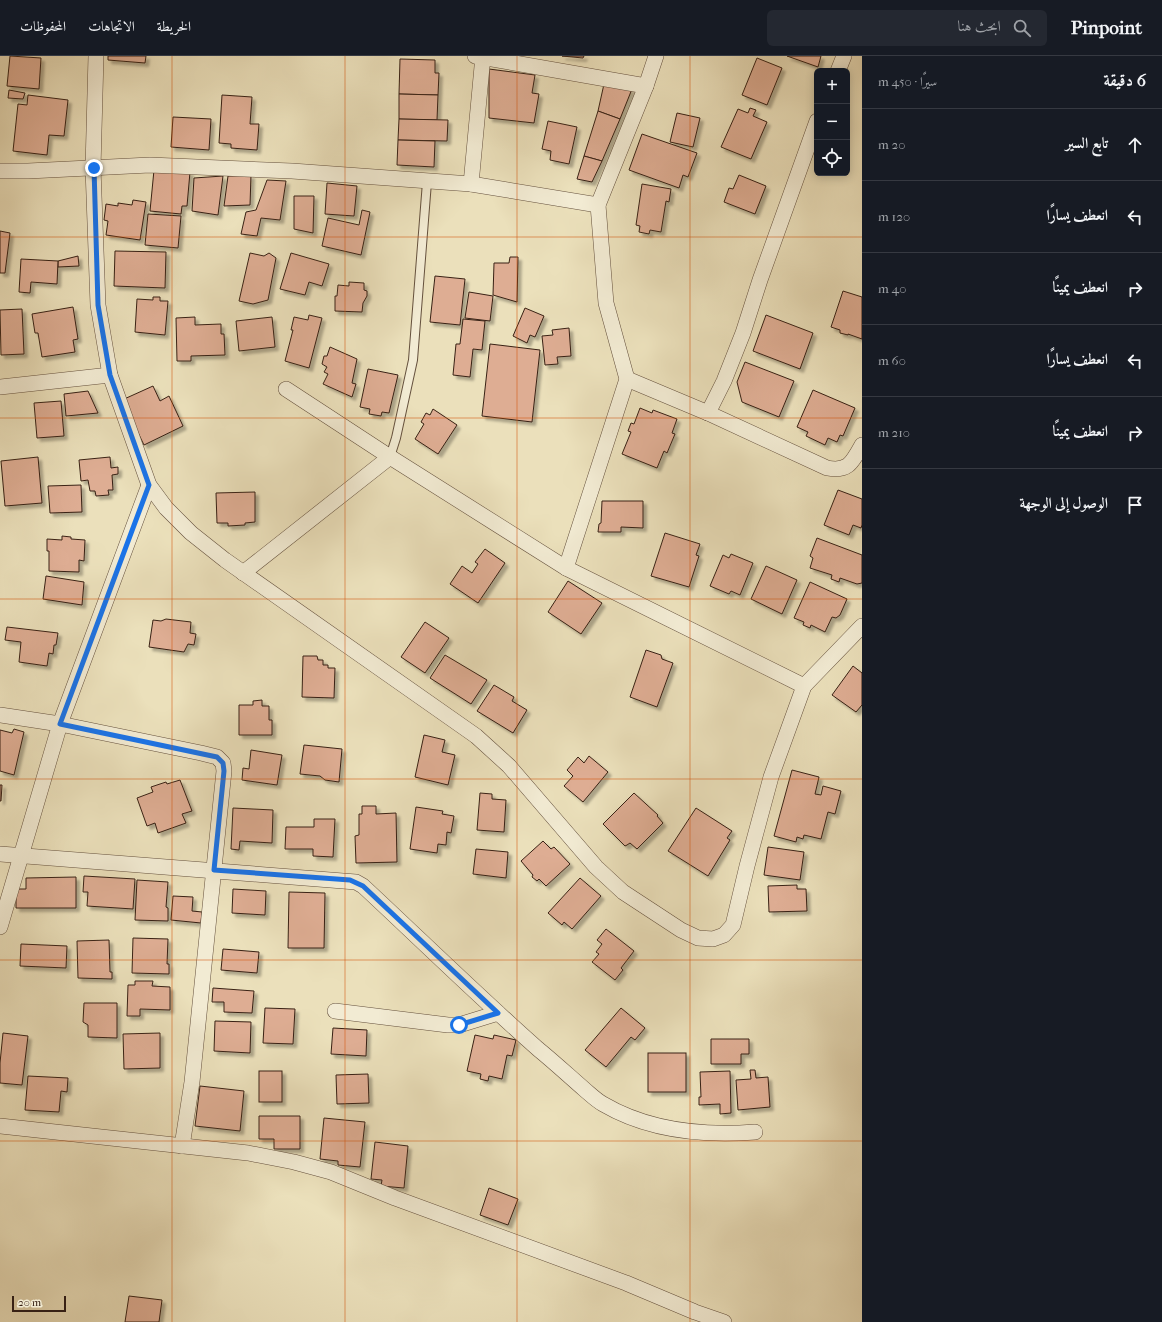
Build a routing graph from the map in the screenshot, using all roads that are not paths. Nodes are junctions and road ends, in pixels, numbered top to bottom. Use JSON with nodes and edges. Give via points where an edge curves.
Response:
{"nodes":[{"id":1,"x":96,"y":56,"type":"edge"},
{"id":2,"x":481,"y":56,"type":"edge"},
{"id":3,"x":656,"y":56,"type":"edge"},
{"id":4,"x":844,"y":56,"type":"edge"},
{"id":5,"x":839,"y":68,"type":"edge"},
{"id":6,"x":646,"y":86,"type":"junction"},
{"id":7,"x":814,"y":129,"type":"edge"},
{"id":8,"x":94,"y":168,"type":"junction"},
{"id":9,"x":0,"y":171,"type":"edge"},
{"id":10,"x":427,"y":182,"type":"junction"},
{"id":11,"x":471,"y":184,"type":"junction"},
{"id":12,"x":598,"y":205,"type":"junction"},
{"id":13,"x":110,"y":375,"type":"junction"},
{"id":14,"x":627,"y":379,"type":"junction"},
{"id":15,"x":0,"y":387,"type":"edge"},
{"id":16,"x":286,"y":389,"type":"dead end"},
{"id":17,"x":708,"y":413,"type":"junction"},
{"id":18,"x":862,"y":445,"type":"edge"},
{"id":19,"x":390,"y":457,"type":"junction"},
{"id":20,"x":149,"y":485,"type":"junction"},
{"id":21,"x":566,"y":568,"type":"junction"},
{"id":22,"x":243,"y":573,"type":"junction"},
{"id":23,"x":862,"y":626,"type":"edge"},
{"id":24,"x":804,"y":686,"type":"junction"},
{"id":25,"x":0,"y":715,"type":"edge"},
{"id":26,"x":60,"y":724,"type":"junction"},
{"id":27,"x":0,"y":854,"type":"edge"},
{"id":28,"x":22,"y":856,"type":"junction"},
{"id":29,"x":214,"y":870,"type":"junction"},
{"id":30,"x":0,"y":927,"type":"edge"},
{"id":31,"x":335,"y":1011,"type":"dead end"},
{"id":32,"x":498,"y":1013,"type":"junction"},
{"id":33,"x":0,"y":1126,"type":"edge"},
{"id":34,"x":755,"y":1132,"type":"dead end"},
{"id":35,"x":182,"y":1146,"type":"junction"},
{"id":36,"x":724,"y":1322,"type":"edge"}],
"edges":[{"from":1,"to":8,"type":"street"},
{"from":2,"to":6,"type":"street"},
{"from":2,"to":11,"type":"street"},
{"from":3,"to":6,"type":"street"},
{"from":4,"to":5,"type":"street"},
{"from":6,"to":12,"type":"street"},
{"from":7,"to":17,"type":"street","via":[[743,333]]},
{"from":8,"to":9,"type":"street"},
{"from":8,"to":10,"type":"street","via":[[150,165],[292,171]]},
{"from":8,"to":13,"type":"street","via":[[98,305]]},
{"from":10,"to":11,"type":"street"},
{"from":10,"to":19,"type":"lane","via":[[413,360]]},
{"from":11,"to":12,"type":"street"},
{"from":12,"to":14,"type":"street","via":[[606,303]]},
{"from":13,"to":15,"type":"street"},
{"from":13,"to":20,"type":"street"},
{"from":14,"to":17,"type":"street"},
{"from":14,"to":21,"type":"street"},
{"from":16,"to":19,"type":"street"},
{"from":17,"to":18,"type":"street","via":[[827,468],[838,470],[847,466]]},
{"from":19,"to":21,"type":"street"},
{"from":19,"to":22,"type":"street"},
{"from":20,"to":22,"type":"street","via":[[166,508],[191,534]]},
{"from":20,"to":26,"type":"street"},
{"from":21,"to":24,"type":"street"},
{"from":22,"to":24,"type":"street","via":[[476,736],[504,762],[591,862],[623,892],[681,930],[698,938],[713,939],[724,936],[733,925],[770,777]]},
{"from":23,"to":24,"type":"street"},
{"from":25,"to":26,"type":"street"},
{"from":26,"to":28,"type":"street"},
{"from":26,"to":29,"type":"street","via":[[217,757],[223,763],[224,771]]},
{"from":27,"to":28,"type":"street"},
{"from":28,"to":29,"type":"street"},
{"from":28,"to":30,"type":"street"},
{"from":29,"to":32,"type":"street","via":[[356,882]]},
{"from":29,"to":35,"type":"street","via":[[192,1082]]},
{"from":31,"to":32,"type":"street","via":[[448,1025],[459,1025]]},
{"from":32,"to":34,"type":"street","via":[[602,1104],[655,1126],[705,1134]]},
{"from":33,"to":35,"type":"street"},
{"from":35,"to":36,"type":"street","via":[[248,1153],[332,1172]]}]}
